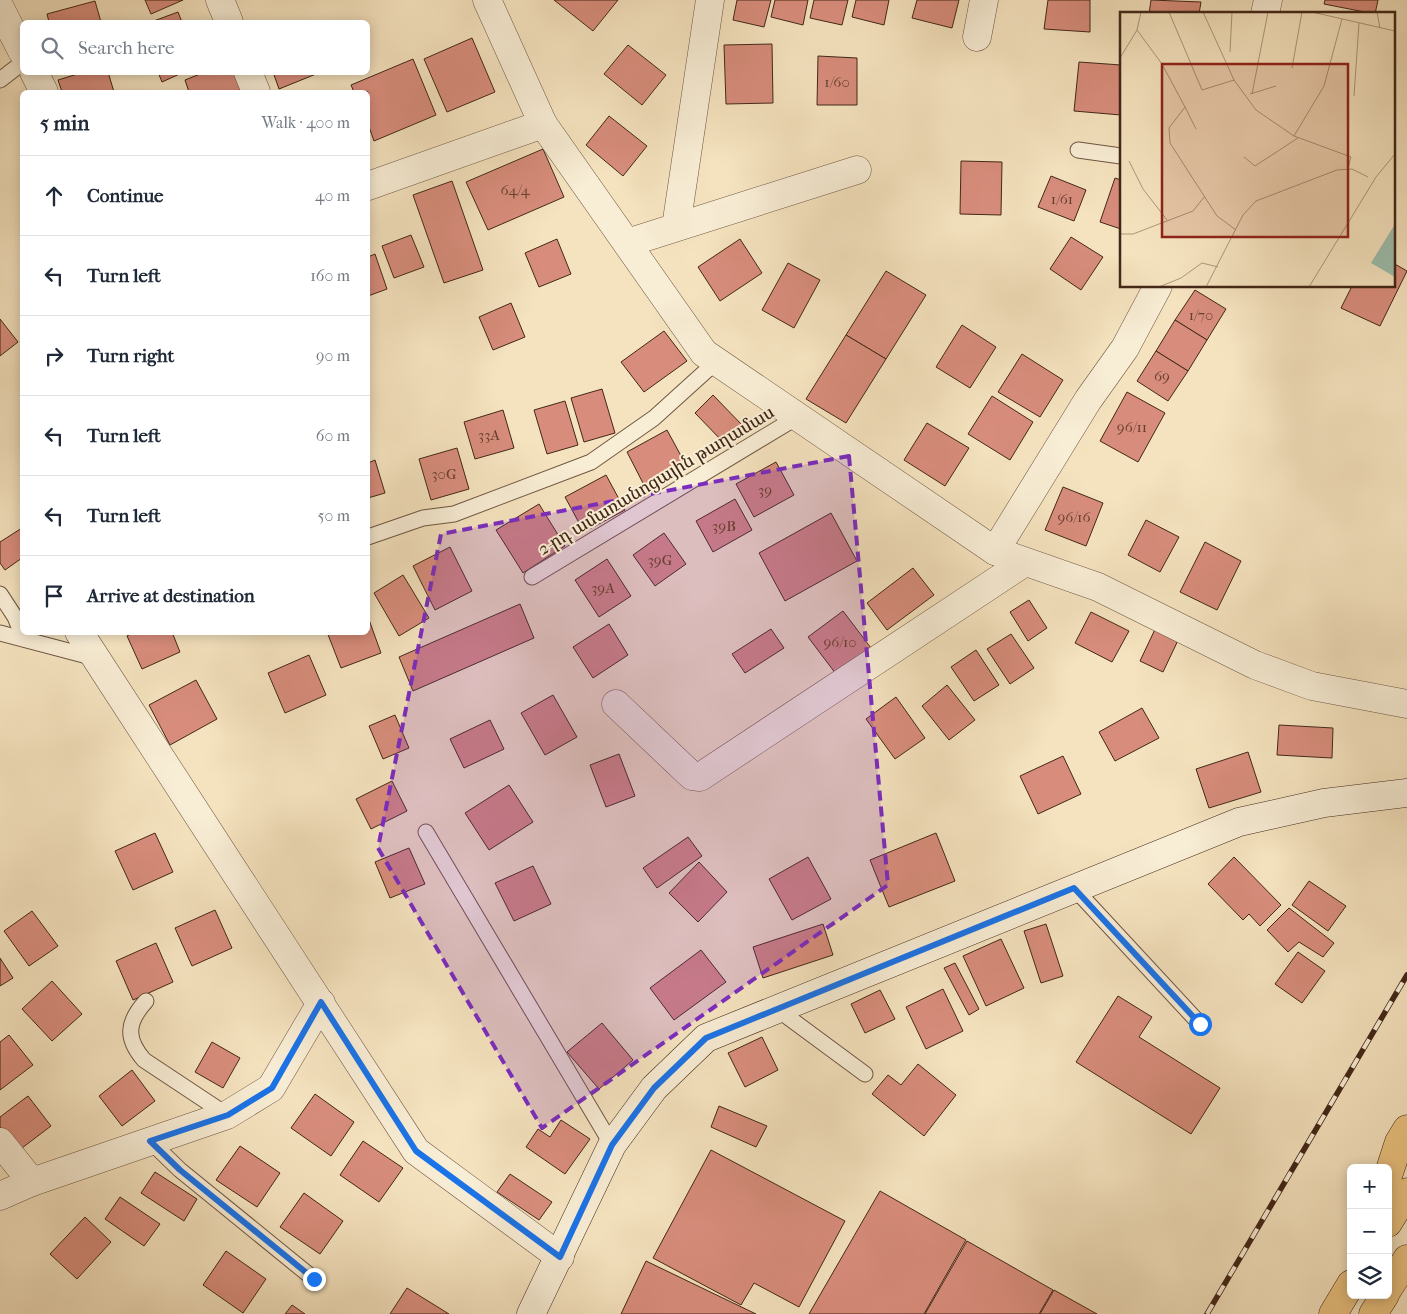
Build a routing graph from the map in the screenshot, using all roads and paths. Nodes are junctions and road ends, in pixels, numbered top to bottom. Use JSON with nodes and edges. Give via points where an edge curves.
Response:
{"nodes":[{"id":1,"x":220,"y":0,"type":"edge"},
{"id":2,"x":487,"y":0,"type":"edge"},
{"id":3,"x":710,"y":0,"type":"edge"},
{"id":4,"x":984,"y":0,"type":"edge"},
{"id":5,"x":0,"y":8,"type":"edge"},
{"id":6,"x":228,"y":20,"type":"edge"},
{"id":7,"x":977,"y":38,"type":"dead end"},
{"id":8,"x":20,"y":47,"type":"edge"},
{"id":9,"x":20,"y":64,"type":"edge"},
{"id":10,"x":36,"y":75,"type":"edge"},
{"id":11,"x":249,"y":75,"type":"edge"},
{"id":12,"x":0,"y":80,"type":"edge"},
{"id":13,"x":43,"y":90,"type":"edge"},
{"id":14,"x":255,"y":90,"type":"edge"},
{"id":15,"x":543,"y":124,"type":"junction"},
{"id":16,"x":1078,"y":150,"type":"dead end"},
{"id":17,"x":1120,"y":156,"type":"edge"},
{"id":18,"x":857,"y":170,"type":"dead end"},
{"id":19,"x":370,"y":185,"type":"edge"},
{"id":20,"x":676,"y":228,"type":"junction"},
{"id":21,"x":627,"y":243,"type":"junction"},
{"id":22,"x":1157,"y":288,"type":"edge"},
{"id":23,"x":717,"y":362,"type":"junction"},
{"id":24,"x":799,"y":416,"type":"junction"},
{"id":25,"x":370,"y":536,"type":"edge"},
{"id":26,"x":995,"y":550,"type":"junction"},
{"id":27,"x":1026,"y":562,"type":"junction"},
{"id":28,"x":532,"y":577,"type":"dead end"},
{"id":29,"x":0,"y":594,"type":"edge"},
{"id":30,"x":20,"y":628,"type":"edge"},
{"id":31,"x":0,"y":632,"type":"edge"},
{"id":32,"x":23,"y":635,"type":"edge"},
{"id":33,"x":81,"y":635,"type":"edge"},
{"id":34,"x":24,"y":639,"type":"junction"},
{"id":35,"x":95,"y":658,"type":"junction"},
{"id":36,"x":616,"y":704,"type":"dead end"},
{"id":37,"x":1407,"y":704,"type":"edge"},
{"id":38,"x":1406,"y":791,"type":"edge"},
{"id":39,"x":426,"y":832,"type":"dead end"},
{"id":40,"x":1074,"y":888,"type":"junction"},
{"id":41,"x":146,"y":1001,"type":"dead end"},
{"id":42,"x":321,"y":1002,"type":"junction"},
{"id":43,"x":777,"y":1009,"type":"junction"},
{"id":44,"x":1200,"y":1024,"type":"dead end"},
{"id":45,"x":864,"y":1074,"type":"dead end"},
{"id":46,"x":228,"y":1115,"type":"junction"},
{"id":47,"x":1407,"y":1129,"type":"edge"},
{"id":48,"x":150,"y":1141,"type":"junction"},
{"id":49,"x":0,"y":1142,"type":"edge"},
{"id":50,"x":612,"y":1145,"type":"junction"},
{"id":51,"x":1392,"y":1164,"type":"edge"},
{"id":52,"x":32,"y":1182,"type":"junction"},
{"id":53,"x":1407,"y":1192,"type":"edge"},
{"id":54,"x":0,"y":1196,"type":"edge"},
{"id":55,"x":1392,"y":1216,"type":"edge"},
{"id":56,"x":560,"y":1257,"type":"junction"},
{"id":57,"x":1407,"y":1259,"type":"edge"},
{"id":58,"x":314,"y":1279,"type":"dead end"},
{"id":59,"x":1392,"y":1283,"type":"edge"},
{"id":60,"x":1347,"y":1291,"type":"edge"},
{"id":61,"x":1382,"y":1299,"type":"edge"},
{"id":62,"x":531,"y":1314,"type":"edge"},
{"id":63,"x":1333,"y":1314,"type":"edge"},
{"id":64,"x":1373,"y":1314,"type":"edge"}],
"edges":[{"from":1,"to":6,"type":"street"},
{"from":2,"to":15,"type":"street"},
{"from":3,"to":20,"type":"street"},
{"from":4,"to":7,"type":"street"},
{"from":5,"to":8,"type":"street"},
{"from":9,"to":12,"type":"lane"},
{"from":10,"to":13,"type":"street"},
{"from":11,"to":14,"type":"street"},
{"from":15,"to":19,"type":"street"},
{"from":15,"to":21,"type":"street"},
{"from":16,"to":17,"type":"lane"},
{"from":18,"to":20,"type":"street"},
{"from":20,"to":21,"type":"street"},
{"from":21,"to":23,"type":"street","via":[[704,353]]},
{"from":22,"to":26,"type":"street","via":[[1126,348],[1088,400]]},
{"from":23,"to":24,"type":"street"},
{"from":23,"to":25,"type":"lane","via":[[654,418],[591,462],[454,514],[423,518]]},
{"from":24,"to":26,"type":"street"},
{"from":24,"to":28,"type":"lane","name":"2-րդ ամառանոցային թաղամաս"},
{"from":26,"to":27,"type":"street"},
{"from":27,"to":36,"type":"street","via":[[700,777],[692,776]]},
{"from":27,"to":37,"type":"street","via":[[1098,587],[1255,665],[1287,677],[1312,686]]},
{"from":29,"to":30,"type":"lane"},
{"from":31,"to":34,"type":"lane"},
{"from":32,"to":34,"type":"lane"},
{"from":33,"to":35,"type":"street"},
{"from":34,"to":35,"type":"lane"},
{"from":35,"to":42,"type":"street"},
{"from":38,"to":40,"type":"street","via":[[1324,803],[1239,822]]},
{"from":39,"to":50,"type":"lane"},
{"from":40,"to":43,"type":"street"},
{"from":40,"to":44,"type":"lane"},
{"from":41,"to":46,"type":"lane","via":[[133,1016],[131,1040],[135,1050],[144,1060]]},
{"from":42,"to":46,"type":"street","via":[[272,1088]]},
{"from":42,"to":56,"type":"street","via":[[416,1151]]},
{"from":43,"to":45,"type":"lane"},
{"from":43,"to":50,"type":"street","via":[[706,1038],[654,1088]]},
{"from":46,"to":48,"type":"street"},
{"from":47,"to":51,"type":"highway"},
{"from":48,"to":52,"type":"street"},
{"from":48,"to":58,"type":"lane","via":[[180,1170]]},
{"from":49,"to":52,"type":"street"},
{"from":50,"to":56,"type":"street"},
{"from":52,"to":54,"type":"street"},
{"from":53,"to":55,"type":"highway"},
{"from":56,"to":62,"type":"street"},
{"from":57,"to":59,"type":"highway"},
{"from":60,"to":63,"type":"highway"},
{"from":61,"to":64,"type":"highway"}]}
